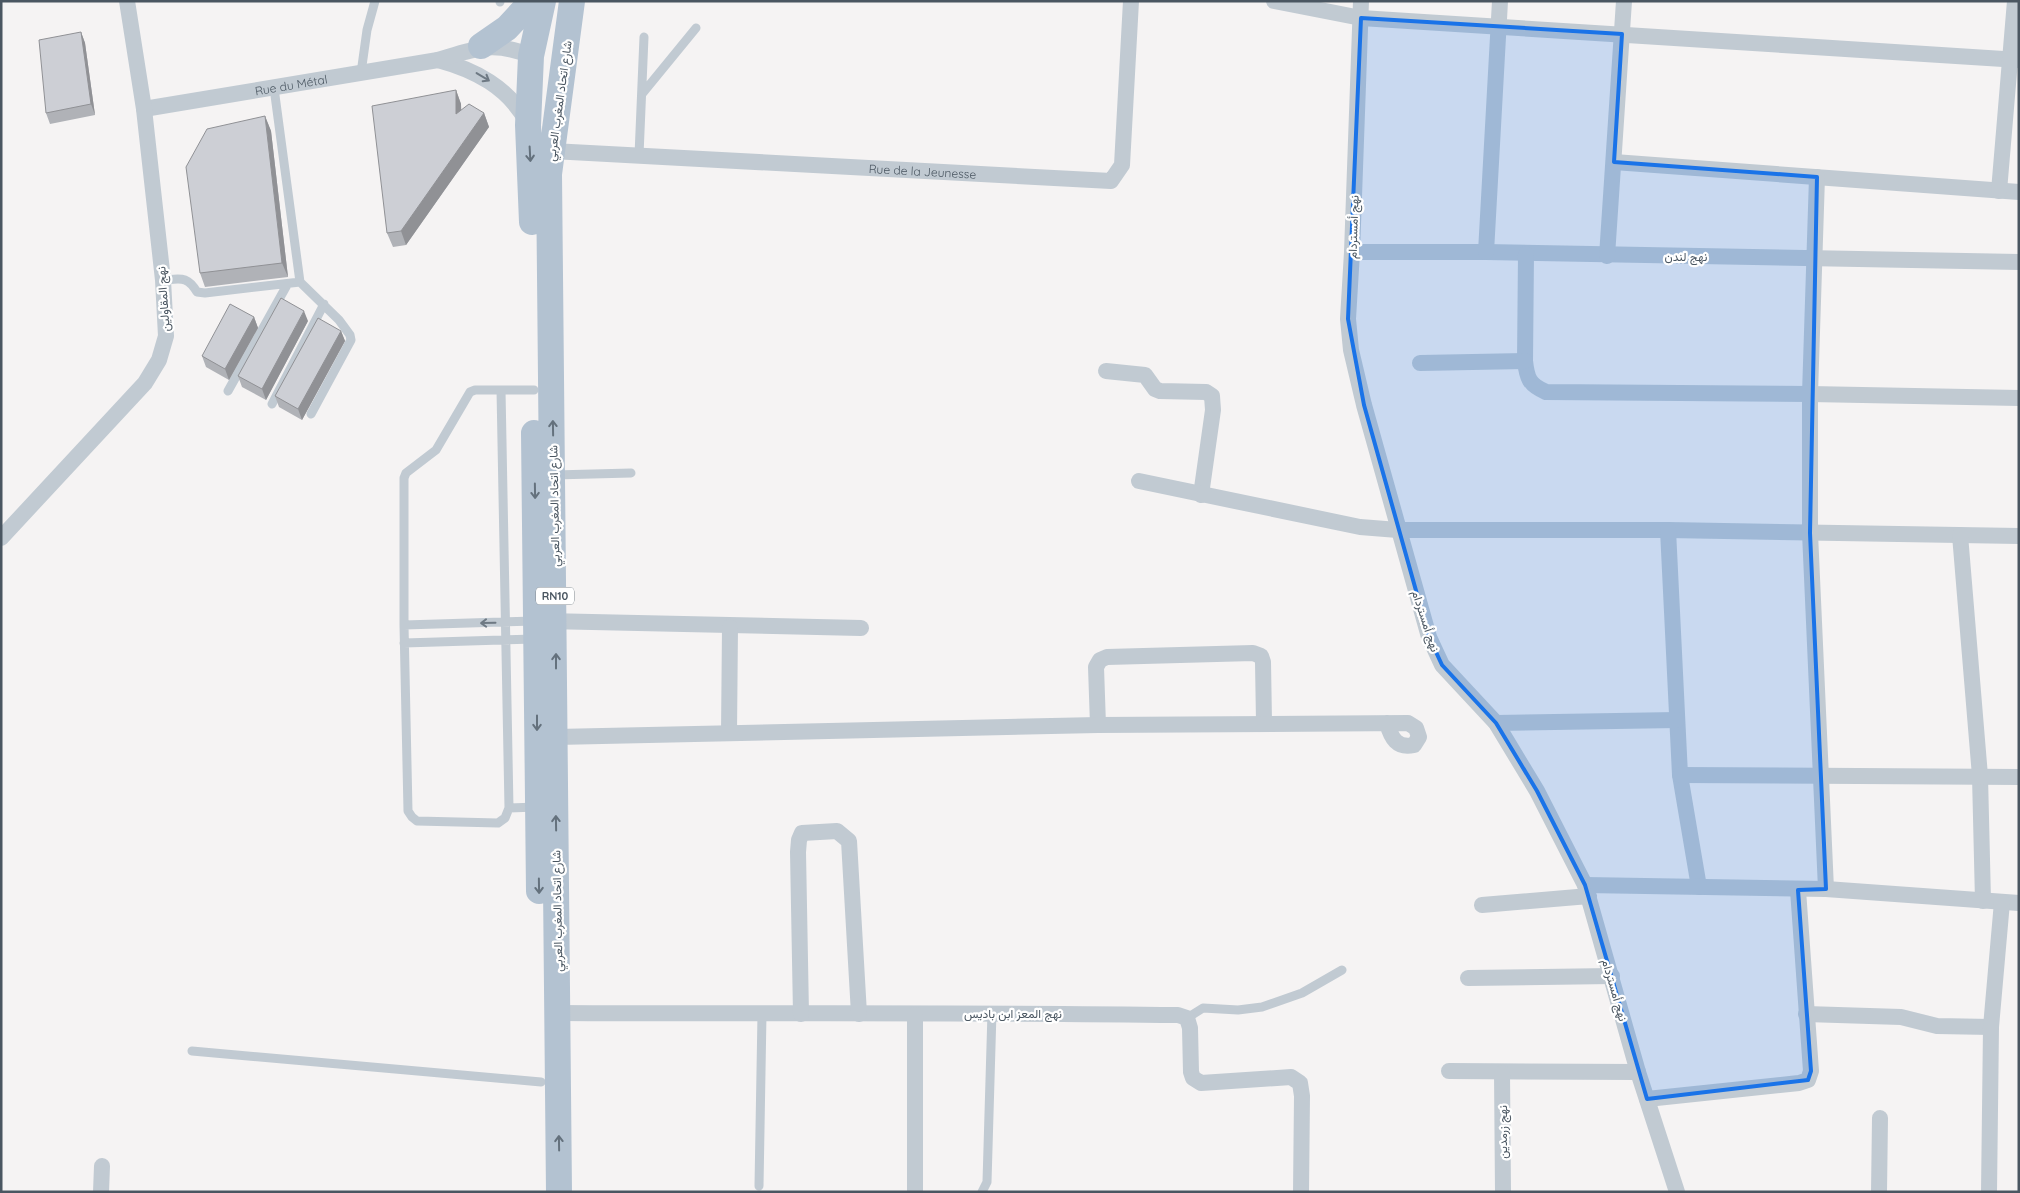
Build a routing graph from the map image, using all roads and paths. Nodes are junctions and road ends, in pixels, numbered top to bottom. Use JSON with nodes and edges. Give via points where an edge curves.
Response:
{"nodes":[{"id":1,"x":127,"y":1,"type":"edge"},
{"id":2,"x":375,"y":1,"type":"edge"},
{"id":3,"x":532,"y":1,"type":"edge"},
{"id":4,"x":543,"y":1,"type":"edge"},
{"id":5,"x":572,"y":1,"type":"edge"},
{"id":6,"x":1131,"y":1,"type":"edge"},
{"id":7,"x":1274,"y":1,"type":"edge"},
{"id":8,"x":1361,"y":1,"type":"edge"},
{"id":9,"x":1500,"y":1,"type":"edge"},
{"id":10,"x":1624,"y":1,"type":"edge"},
{"id":11,"x":2015,"y":1,"type":"edge"},
{"id":12,"x":1361,"y":18,"type":"junction"},
{"id":13,"x":1499,"y":26,"type":"junction"},
{"id":14,"x":696,"y":28,"type":"dead end"},
{"id":15,"x":1622,"y":34,"type":"junction"},
{"id":16,"x":644,"y":37,"type":"dead end"},
{"id":17,"x":482,"y":46,"type":"junction"},
{"id":18,"x":531,"y":56,"type":"junction"},
{"id":19,"x":2014,"y":59,"type":"edge"},
{"id":20,"x":438,"y":60,"type":"junction"},
{"id":21,"x":362,"y":73,"type":"junction"},
{"id":22,"x":274,"y":88,"type":"junction"},
{"id":23,"x":642,"y":94,"type":"junction"},
{"id":24,"x":144,"y":109,"type":"junction"},
{"id":25,"x":528,"y":124,"type":"junction"},
{"id":26,"x":552,"y":150,"type":"junction"},
{"id":27,"x":639,"y":155,"type":"junction"},
{"id":28,"x":1614,"y":162,"type":"junction"},
{"id":29,"x":1817,"y":176,"type":"junction"},
{"id":30,"x":1999,"y":192,"type":"junction"},
{"id":31,"x":2019,"y":192,"type":"edge"},
{"id":32,"x":1352,"y":252,"type":"junction"},
{"id":33,"x":1486,"y":252,"type":"junction"},
{"id":34,"x":1526,"y":254,"type":"junction"},
{"id":35,"x":1607,"y":256,"type":"junction"},
{"id":36,"x":1815,"y":257,"type":"junction"},
{"id":37,"x":2019,"y":262,"type":"edge"},
{"id":38,"x":163,"y":280,"type":"junction"},
{"id":39,"x":300,"y":282,"type":"junction"},
{"id":40,"x":287,"y":284,"type":"junction"},
{"id":41,"x":324,"y":304,"type":"junction"},
{"id":42,"x":1525,"y":361,"type":"junction"},
{"id":43,"x":1420,"y":363,"type":"dead end"},
{"id":44,"x":1106,"y":371,"type":"dead end"},
{"id":45,"x":501,"y":390,"type":"junction"},
{"id":46,"x":534,"y":390,"type":"junction"},
{"id":47,"x":228,"y":391,"type":"dead end"},
{"id":48,"x":1810,"y":394,"type":"junction"},
{"id":49,"x":2019,"y":398,"type":"edge"},
{"id":50,"x":272,"y":404,"type":"dead end"},
{"id":51,"x":311,"y":414,"type":"dead end"},
{"id":52,"x":632,"y":473,"type":"dead end"},
{"id":53,"x":553,"y":475,"type":"junction"},
{"id":54,"x":1139,"y":481,"type":"dead end"},
{"id":55,"x":1201,"y":495,"type":"junction"},
{"id":56,"x":1398,"y":530,"type":"junction"},
{"id":57,"x":1668,"y":530,"type":"junction"},
{"id":58,"x":1810,"y":533,"type":"junction"},
{"id":59,"x":1960,"y":535,"type":"junction"},
{"id":60,"x":2019,"y":536,"type":"edge"},
{"id":61,"x":1,"y":538,"type":"edge"},
{"id":62,"x":505,"y":622,"type":"junction"},
{"id":63,"x":404,"y":625,"type":"junction"},
{"id":64,"x":543,"y":627,"type":"junction"},
{"id":65,"x":730,"y":627,"type":"junction"},
{"id":66,"x":861,"y":628,"type":"dead end"},
{"id":67,"x":505,"y":640,"type":"junction"},
{"id":68,"x":404,"y":643,"type":"junction"},
{"id":69,"x":1677,"y":720,"type":"junction"},
{"id":70,"x":1264,"y":722,"type":"junction"},
{"id":71,"x":1388,"y":723,"type":"dead end"},
{"id":72,"x":1496,"y":723,"type":"junction"},
{"id":73,"x":1098,"y":725,"type":"junction"},
{"id":74,"x":729,"y":733,"type":"junction"},
{"id":75,"x":556,"y":737,"type":"junction"},
{"id":76,"x":1680,"y":775,"type":"junction"},
{"id":77,"x":1821,"y":775,"type":"junction"},
{"id":78,"x":1980,"y":776,"type":"junction"},
{"id":79,"x":2019,"y":777,"type":"edge"},
{"id":80,"x":538,"y":807,"type":"junction"},
{"id":81,"x":510,"y":808,"type":"junction"},
{"id":82,"x":1699,"y":887,"type":"junction"},
{"id":83,"x":1826,"y":889,"type":"junction"},
{"id":84,"x":1587,"y":890,"type":"junction"},
{"id":85,"x":1798,"y":890,"type":"junction"},
{"id":86,"x":1983,"y":901,"type":"junction"},
{"id":87,"x":2002,"y":902,"type":"junction"},
{"id":88,"x":2019,"y":903,"type":"edge"},
{"id":89,"x":1482,"y":905,"type":"dead end"},
{"id":90,"x":1342,"y":970,"type":"dead end"},
{"id":91,"x":1612,"y":976,"type":"junction"},
{"id":92,"x":1468,"y":978,"type":"dead end"},
{"id":93,"x":992,"y":1012,"type":"junction"},
{"id":94,"x":558,"y":1013,"type":"junction"},
{"id":95,"x":762,"y":1014,"type":"junction"},
{"id":96,"x":801,"y":1014,"type":"junction"},
{"id":97,"x":859,"y":1014,"type":"junction"},
{"id":98,"x":1806,"y":1014,"type":"junction"},
{"id":99,"x":915,"y":1015,"type":"junction"},
{"id":100,"x":1187,"y":1018,"type":"junction"},
{"id":101,"x":1991,"y":1027,"type":"junction"},
{"id":102,"x":192,"y":1051,"type":"dead end"},
{"id":103,"x":1449,"y":1071,"type":"dead end"},
{"id":104,"x":1638,"y":1072,"type":"junction"},
{"id":105,"x":1502,"y":1073,"type":"junction"},
{"id":106,"x":550,"y":1082,"type":"junction"},
{"id":107,"x":1647,"y":1099,"type":"junction"},
{"id":108,"x":1880,"y":1118,"type":"dead end"},
{"id":109,"x":102,"y":1166,"type":"dead end"},
{"id":110,"x":759,"y":1186,"type":"dead end"},
{"id":111,"x":101,"y":1192,"type":"edge"},
{"id":112,"x":542,"y":1192,"type":"edge"},
{"id":113,"x":560,"y":1192,"type":"edge"},
{"id":114,"x":915,"y":1192,"type":"edge"},
{"id":115,"x":982,"y":1192,"type":"edge"},
{"id":116,"x":1301,"y":1192,"type":"edge"},
{"id":117,"x":1503,"y":1192,"type":"edge"},
{"id":118,"x":1677,"y":1192,"type":"edge"},
{"id":119,"x":1880,"y":1192,"type":"edge"},
{"id":120,"x":1989,"y":1192,"type":"edge"}],
"edges":[{"from":1,"to":24,"type":"street","name":"نهج المقاولين"},
{"from":2,"to":21,"type":"lane","via":[[367,30]]},
{"from":3,"to":17,"type":"main road","via":[[507,28]]},
{"from":4,"to":18,"type":"main road","name":"شارع اتحاد المغرب العربي","number":"RN10"},
{"from":5,"to":26,"type":"main road","name":"شارع اتحاد المغرب العربي","number":"RN10"},
{"from":6,"to":27,"type":"street","name":"Rue de la Jeunesse","via":[[1122,165],[1111,181]]},
{"from":7,"to":12,"type":"street"},
{"from":8,"to":12,"type":"street","name":"نهج أمستردام"},
{"from":9,"to":13,"type":"street"},
{"from":10,"to":15,"type":"street"},
{"from":11,"to":19,"type":"street"},
{"from":12,"to":13,"type":"street"},
{"from":12,"to":32,"type":"street","name":"نهج أمستردام"},
{"from":13,"to":15,"type":"street"},
{"from":13,"to":33,"type":"street"},
{"from":14,"to":23,"type":"lane"},
{"from":15,"to":19,"type":"street"},
{"from":15,"to":28,"type":"street"},
{"from":16,"to":23,"type":"lane"},
{"from":17,"to":18,"type":"street","name":"Rue du Métal","via":[[515,50]]},
{"from":17,"to":20,"type":"street","name":"Rue du Métal"},
{"from":18,"to":25,"type":"main road","name":"شارع اتحاد المغرب العربي","number":"RN10"},
{"from":18,"to":26,"type":"main road","via":[[550,108]]},
{"from":19,"to":30,"type":"street"},
{"from":20,"to":21,"type":"street","name":"Rue du Métal"},
{"from":20,"to":25,"type":"street","name":"Rue du Métal","one_way":true,"via":[[488,79],[520,109]]},
{"from":21,"to":22,"type":"street","name":"Rue du Métal"},
{"from":22,"to":24,"type":"street","name":"Rue du Métal"},
{"from":22,"to":39,"type":"lane"},
{"from":23,"to":27,"type":"lane"},
{"from":24,"to":38,"type":"street","name":"نهج المقاولين"},
{"from":25,"to":46,"type":"main road","name":"شارع اتحاد المغرب العربي","number":"RN10","one_way":true},
{"from":26,"to":27,"type":"street","name":"Rue de la Jeunesse"},
{"from":53,"to":26,"type":"main road","name":"شارع اتحاد المغرب العربي","number":"RN10","one_way":true,"via":[[549,174]]},
{"from":28,"to":29,"type":"street"},
{"from":28,"to":35,"type":"street"},
{"from":29,"to":30,"type":"street"},
{"from":29,"to":36,"type":"street"},
{"from":30,"to":31,"type":"street"},
{"from":32,"to":33,"type":"street","name":"نهج لندن"},
{"from":32,"to":56,"type":"street","name":"نهج أمستردام","via":[[1348,319],[1351,350]]},
{"from":33,"to":34,"type":"street","name":"نهج لندن"},
{"from":34,"to":35,"type":"street","name":"نهج لندن"},
{"from":34,"to":42,"type":"street"},
{"from":35,"to":36,"type":"street","name":"نهج لندن"},
{"from":36,"to":37,"type":"street","name":"نهج لندن"},
{"from":36,"to":48,"type":"street"},
{"from":38,"to":40,"type":"lane","via":[[186,279],[197,292],[205,293]]},
{"from":38,"to":61,"type":"street","name":"نهج المقاولين","via":[[166,336],[159,360],[145,383]]},
{"from":39,"to":40,"type":"lane"},
{"from":39,"to":41,"type":"lane"},
{"from":40,"to":47,"type":"lane"},
{"from":41,"to":50,"type":"lane"},
{"from":41,"to":51,"type":"lane","via":[[351,340]]},
{"from":42,"to":43,"type":"street"},
{"from":42,"to":48,"type":"street","via":[[1527,379],[1546,392]]},
{"from":44,"to":55,"type":"street","via":[[1145,375],[1160,391],[1206,392],[1212,396],[1213,410]]},
{"from":45,"to":46,"type":"lane"},
{"from":45,"to":62,"type":"lane"},
{"from":45,"to":63,"type":"lane","via":[[470,392],[436,450],[410,469],[404,478]]},
{"from":46,"to":64,"type":"main road","name":"شارع اتحاد المغرب العربي","number":"RN10","one_way":true},
{"from":48,"to":49,"type":"street"},
{"from":48,"to":58,"type":"street"},
{"from":52,"to":53,"type":"lane"},
{"from":53,"to":64,"type":"main road","name":"شارع اتحاد المغرب العربي","number":"RN10"},
{"from":54,"to":55,"type":"street"},
{"from":55,"to":56,"type":"street","via":[[1360,526]]},
{"from":56,"to":57,"type":"street"},
{"from":56,"to":72,"type":"street","name":"نهج أمستردام","via":[[1436,654]]},
{"from":57,"to":58,"type":"street"},
{"from":57,"to":69,"type":"street"},
{"from":58,"to":59,"type":"street"},
{"from":58,"to":77,"type":"street"},
{"from":59,"to":60,"type":"street"},
{"from":59,"to":78,"type":"street"},
{"from":62,"to":63,"type":"lane","one_way":true},
{"from":62,"to":64,"type":"lane"},
{"from":62,"to":67,"type":"lane"},
{"from":63,"to":68,"type":"lane"},
{"from":64,"to":65,"type":"street"},
{"from":64,"to":67,"type":"lane"},
{"from":75,"to":64,"type":"main road","name":"شارع اتحاد المغرب العربي","number":"RN10","one_way":true},
{"from":64,"to":80,"type":"main road","name":"شارع اتحاد المغرب العربي","number":"RN10","one_way":true},
{"from":65,"to":66,"type":"street"},
{"from":65,"to":74,"type":"street"},
{"from":67,"to":68,"type":"lane"},
{"from":67,"to":81,"type":"lane"},
{"from":68,"to":81,"type":"lane","via":[[408,811],[417,820],[498,823]]},
{"from":69,"to":72,"type":"street"},
{"from":69,"to":76,"type":"street"},
{"from":70,"to":71,"type":"street"},
{"from":70,"to":73,"type":"street"},
{"from":70,"to":73,"type":"street","via":[[1263,662],[1261,656],[1253,653],[1107,657],[1100,660],[1096,667]]},
{"from":72,"to":84,"type":"street","name":"نهج أمستردام","via":[[1537,790]]},
{"from":73,"to":74,"type":"street"},
{"from":74,"to":75,"type":"street"},
{"from":94,"to":75,"type":"main road","name":"شارع اتحاد المغرب العربي","number":"RN10","one_way":true},
{"from":76,"to":77,"type":"street"},
{"from":76,"to":82,"type":"street"},
{"from":77,"to":78,"type":"street"},
{"from":77,"to":83,"type":"street"},
{"from":78,"to":79,"type":"street"},
{"from":78,"to":86,"type":"street"},
{"from":80,"to":81,"type":"lane"},
{"from":80,"to":106,"type":"main road","name":"شارع اتحاد المغرب العربي","number":"RN10","one_way":true},
{"from":82,"to":84,"type":"street"},
{"from":82,"to":85,"type":"street"},
{"from":83,"to":85,"type":"street"},
{"from":83,"to":86,"type":"street"},
{"from":84,"to":89,"type":"street"},
{"from":84,"to":91,"type":"street","name":"نهج أمستردام"},
{"from":85,"to":98,"type":"street"},
{"from":86,"to":87,"type":"street"},
{"from":87,"to":88,"type":"street"},
{"from":87,"to":101,"type":"street"},
{"from":90,"to":100,"type":"lane","via":[[1302,993],[1271,1004],[1238,1010],[1203,1008]]},
{"from":91,"to":92,"type":"street"},
{"from":91,"to":104,"type":"street","name":"نهج أمستردام"},
{"from":93,"to":99,"type":"street","name":"نهج المعز ابن باديس"},
{"from":93,"to":100,"type":"street","name":"نهج المعز ابن باديس","via":[[1178,1015]]},
{"from":93,"to":115,"type":"lane","via":[[987,1182]]},
{"from":94,"to":95,"type":"street","name":"نهج المعز ابن باديس"},
{"from":94,"to":106,"type":"main road","name":"شارع اتحاد المغرب العربي","number":"RN10"},
{"from":95,"to":96,"type":"street","name":"نهج المعز ابن باديس"},
{"from":95,"to":110,"type":"lane"},
{"from":96,"to":97,"type":"street","name":"نهج المعز ابن باديس"},
{"from":96,"to":97,"type":"street","via":[[798,852],[802,832],[811,830],[837,831],[849,841]]},
{"from":97,"to":99,"type":"street","name":"نهج المعز ابن باديس"},
{"from":98,"to":101,"type":"street","via":[[1901,1017],[1937,1026]]},
{"from":98,"to":107,"type":"street","via":[[1811,1071],[1808,1080]]},
{"from":99,"to":114,"type":"street"},
{"from":100,"to":116,"type":"street","via":[[1190,1072],[1201,1083],[1291,1077],[1300,1083]]},
{"from":101,"to":120,"type":"street"},
{"from":102,"to":106,"type":"lane"},
{"from":103,"to":105,"type":"street"},
{"from":104,"to":105,"type":"street"},
{"from":104,"to":107,"type":"street","name":"نهج أمستردام"},
{"from":105,"to":117,"type":"street","name":"نهج زرمدين"},
{"from":106,"to":112,"type":"main road","name":"شارع اتحاد المغرب العربي","number":"RN10"},
{"from":113,"to":106,"type":"main road","name":"شارع اتحاد المغرب العربي","number":"RN10","one_way":true},
{"from":107,"to":118,"type":"street","name":"نهج أمستردام"},
{"from":108,"to":119,"type":"street"},
{"from":109,"to":111,"type":"street"}]}
